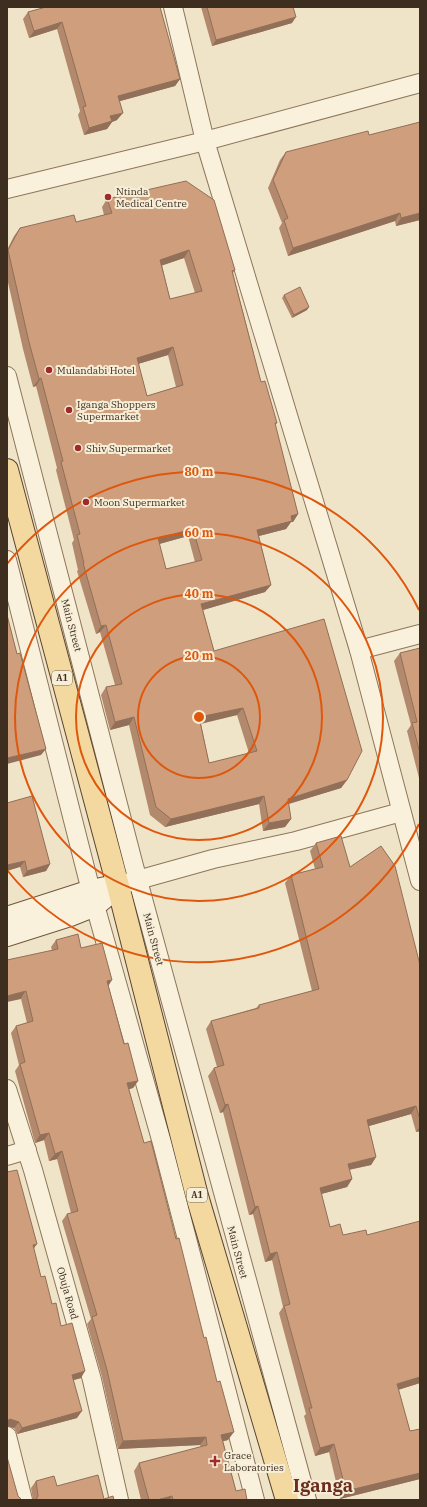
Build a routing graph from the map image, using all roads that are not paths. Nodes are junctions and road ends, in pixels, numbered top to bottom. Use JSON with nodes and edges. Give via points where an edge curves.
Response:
{"nodes":[{"id":1,"x":173,"y":7,"type":"edge"},
{"id":2,"x":420,"y":83,"type":"edge"},
{"id":3,"x":205,"y":141,"type":"junction"},
{"id":4,"x":7,"y":189,"type":"edge"},
{"id":5,"x":7,"y":376,"type":"edge"},
{"id":6,"x":7,"y":470,"type":"edge"},
{"id":7,"x":7,"y":560,"type":"edge"},
{"id":8,"x":420,"y":634,"type":"edge"},
{"id":9,"x":359,"y":650,"type":"junction"},
{"id":10,"x":401,"y":812,"type":"junction"},
{"id":11,"x":138,"y":879,"type":"junction"},
{"id":12,"x":420,"y":881,"type":"edge"},
{"id":13,"x":118,"y":886,"type":"junction"},
{"id":14,"x":93,"y":898,"type":"junction"},
{"id":15,"x":7,"y":918,"type":"edge"},
{"id":16,"x":7,"y":935,"type":"edge"},
{"id":17,"x":7,"y":1089,"type":"edge"},
{"id":18,"x":26,"y":1150,"type":"junction"},
{"id":19,"x":7,"y":1156,"type":"edge"},
{"id":20,"x":7,"y":1436,"type":"edge"},
{"id":21,"x":24,"y":1500,"type":"edge"},
{"id":22,"x":119,"y":1500,"type":"edge"},
{"id":23,"x":255,"y":1500,"type":"edge"},
{"id":24,"x":287,"y":1500,"type":"edge"},
{"id":25,"x":307,"y":1500,"type":"edge"}],
"edges":[{"from":1,"to":3,"type":"street"},
{"from":2,"to":3,"type":"street"},
{"from":3,"to":4,"type":"street"},
{"from":3,"to":9,"type":"street"},
{"from":5,"to":11,"type":"street","name":"Main Street"},
{"from":6,"to":13,"type":"main road","number":"A1"},
{"from":7,"to":14,"type":"street"},
{"from":8,"to":9,"type":"street"},
{"from":9,"to":10,"type":"street"},
{"from":10,"to":11,"type":"street","via":[[296,841]]},
{"from":10,"to":12,"type":"street"},
{"from":11,"to":13,"type":"street"},
{"from":11,"to":25,"type":"street","name":"Main Street"},
{"from":13,"to":14,"type":"main road"},
{"from":13,"to":24,"type":"main road","number":"A1","via":[[197,1196]]},
{"from":14,"to":15,"type":"main road"},
{"from":14,"to":16,"type":"main road","via":[[70,915]]},
{"from":14,"to":23,"type":"street","via":[[162,1143]]},
{"from":17,"to":18,"type":"street","name":"Obuja Road"},
{"from":18,"to":19,"type":"street"},
{"from":18,"to":22,"type":"street","name":"Obuja Road","via":[[92,1380]]},
{"from":20,"to":21,"type":"street"}]}
